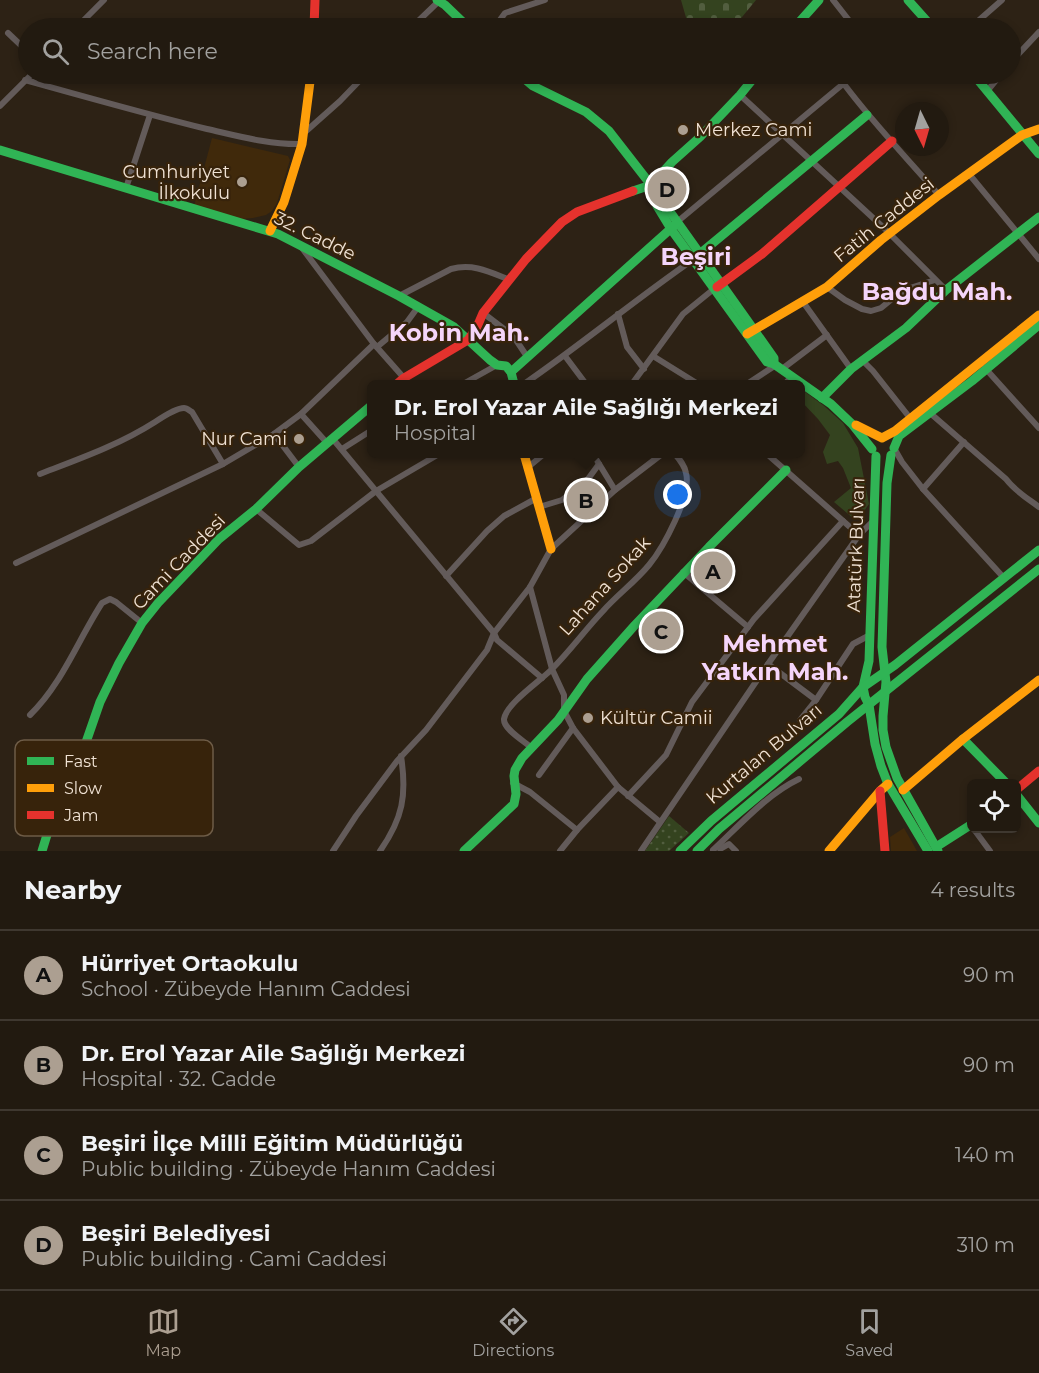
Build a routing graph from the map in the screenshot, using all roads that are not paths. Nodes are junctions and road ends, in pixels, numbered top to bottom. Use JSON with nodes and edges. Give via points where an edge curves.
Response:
{"nodes":[{"id":1,"x":104,"y":0,"type":"edge"},
{"id":2,"x":315,"y":0,"type":"edge"},
{"id":3,"x":545,"y":0,"type":"edge"},
{"id":4,"x":819,"y":0,"type":"edge"},
{"id":5,"x":833,"y":0,"type":"edge"},
{"id":6,"x":908,"y":0,"type":"edge"},
{"id":7,"x":1002,"y":0,"type":"edge"},
{"id":8,"x":444,"y":2,"type":"edge"},
{"id":9,"x":86,"y":18,"type":"edge"},
{"id":10,"x":314,"y":18,"type":"edge"},
{"id":11,"x":424,"y":18,"type":"edge"},
{"id":12,"x":459,"y":18,"type":"edge"},
{"id":13,"x":501,"y":18,"type":"edge"},
{"id":14,"x":803,"y":18,"type":"edge"},
{"id":15,"x":847,"y":18,"type":"edge"},
{"id":16,"x":924,"y":18,"type":"edge"},
{"id":17,"x":981,"y":18,"type":"edge"},
{"id":18,"x":1039,"y":32,"type":"edge"},
{"id":19,"x":8,"y":33,"type":"dead end"},
{"id":20,"x":18,"y":42,"type":"edge"},
{"id":21,"x":1021,"y":52,"type":"edge"},
{"id":22,"x":21,"y":84,"type":"edge"},
{"id":23,"x":39,"y":84,"type":"edge"},
{"id":24,"x":310,"y":84,"type":"edge"},
{"id":25,"x":356,"y":84,"type":"edge"},
{"id":26,"x":531,"y":84,"type":"edge"},
{"id":27,"x":749,"y":84,"type":"edge"},
{"id":28,"x":844,"y":84,"type":"joint"},
{"id":29,"x":982,"y":84,"type":"edge"},
{"id":30,"x":993,"y":84,"type":"edge"},
{"id":31,"x":988,"y":90,"type":"junction"},
{"id":32,"x":740,"y":94,"type":"junction"},
{"id":33,"x":0,"y":106,"type":"edge"},
{"id":34,"x":150,"y":115,"type":"junction"},
{"id":35,"x":867,"y":115,"type":"junction"},
{"id":36,"x":1039,"y":129,"type":"edge"},
{"id":37,"x":304,"y":133,"type":"junction"},
{"id":38,"x":783,"y":133,"type":"junction"},
{"id":39,"x":1022,"y":135,"type":"junction"},
{"id":40,"x":892,"y":141,"type":"junction"},
{"id":41,"x":302,"y":144,"type":"junction"},
{"id":42,"x":0,"y":150,"type":"edge"},
{"id":43,"x":1039,"y":154,"type":"edge"},
{"id":44,"x":812,"y":162,"type":"junction"},
{"id":45,"x":969,"y":174,"type":"junction"},
{"id":46,"x":651,"y":184,"type":"junction"},
{"id":47,"x":839,"y":185,"type":"junction"},
{"id":48,"x":126,"y":188,"type":"junction"},
{"id":49,"x":939,"y":195,"type":"junction"},
{"id":50,"x":1039,"y":217,"type":"edge"},
{"id":51,"x":674,"y":225,"type":"junction"},
{"id":52,"x":270,"y":231,"type":"junction"},
{"id":53,"x":890,"y":234,"type":"junction"},
{"id":54,"x":1018,"y":234,"type":"junction"},
{"id":55,"x":300,"y":245,"type":"junction"},
{"id":56,"x":697,"y":256,"type":"junction"},
{"id":57,"x":1039,"y":259,"type":"edge"},
{"id":58,"x":510,"y":280,"type":"junction"},
{"id":59,"x":935,"y":280,"type":"junction"},
{"id":60,"x":718,"y":286,"type":"junction"},
{"id":61,"x":827,"y":287,"type":"junction"},
{"id":62,"x":946,"y":290,"type":"junction"},
{"id":63,"x":399,"y":296,"type":"junction"},
{"id":64,"x":803,"y":302,"type":"junction"},
{"id":65,"x":418,"y":307,"type":"junction"},
{"id":66,"x":483,"y":313,"type":"junction"},
{"id":67,"x":618,"y":314,"type":"junction"},
{"id":68,"x":1039,"y":315,"type":"edge"},
{"id":69,"x":1039,"y":325,"type":"edge"},
{"id":70,"x":750,"y":332,"type":"junction"},
{"id":71,"x":827,"y":335,"type":"junction"},
{"id":72,"x":468,"y":340,"type":"junction"},
{"id":73,"x":375,"y":346,"type":"junction"},
{"id":74,"x":564,"y":356,"type":"junction"},
{"id":75,"x":653,"y":356,"type":"junction"},
{"id":76,"x":528,"y":358,"type":"junction"},
{"id":77,"x":863,"y":361,"type":"junction"},
{"id":78,"x":497,"y":365,"type":"junction"},
{"id":79,"x":983,"y":365,"type":"junction"},
{"id":80,"x":777,"y":366,"type":"junction"},
{"id":81,"x":644,"y":369,"type":"junction"},
{"id":82,"x":851,"y":369,"type":"junction"},
{"id":83,"x":511,"y":372,"type":"junction"},
{"id":84,"x":792,"y":376,"type":"junction"},
{"id":85,"x":399,"y":380,"type":"edge"},
{"id":86,"x":402,"y":380,"type":"edge"},
{"id":87,"x":470,"y":380,"type":"edge"},
{"id":88,"x":513,"y":380,"type":"edge"},
{"id":89,"x":530,"y":380,"type":"edge"},
{"id":90,"x":583,"y":380,"type":"edge"},
{"id":91,"x":635,"y":380,"type":"edge"},
{"id":92,"x":692,"y":380,"type":"edge"},
{"id":93,"x":754,"y":380,"type":"edge"},
{"id":94,"x":788,"y":380,"type":"edge"},
{"id":95,"x":797,"y":380,"type":"edge"},
{"id":96,"x":805,"y":386,"type":"edge"},
{"id":97,"x":822,"y":398,"type":"junction"},
{"id":98,"x":367,"y":409,"type":"edge"},
{"id":99,"x":930,"y":413,"type":"junction"},
{"id":100,"x":301,"y":414,"type":"junction"},
{"id":101,"x":910,"y":418,"type":"junction"},
{"id":102,"x":852,"y":424,"type":"junction"},
{"id":103,"x":1039,"y":428,"type":"edge"},
{"id":104,"x":367,"y":432,"type":"edge"},
{"id":105,"x":274,"y":434,"type":"junction"},
{"id":106,"x":882,"y":438,"type":"junction"},
{"id":107,"x":329,"y":441,"type":"junction"},
{"id":108,"x":964,"y":442,"type":"junction"},
{"id":109,"x":342,"y":449,"type":"junction"},
{"id":110,"x":892,"y":452,"type":"junction"},
{"id":111,"x":874,"y":453,"type":"junction"},
{"id":112,"x":431,"y":458,"type":"edge"},
{"id":113,"x":525,"y":458,"type":"edge"},
{"id":114,"x":538,"y":458,"type":"edge"},
{"id":115,"x":596,"y":458,"type":"edge"},
{"id":116,"x":656,"y":458,"type":"edge"},
{"id":117,"x":678,"y":458,"type":"edge"},
{"id":118,"x":773,"y":458,"type":"edge"},
{"id":119,"x":223,"y":464,"type":"junction"},
{"id":120,"x":599,"y":464,"type":"junction"},
{"id":121,"x":298,"y":467,"type":"junction"},
{"id":122,"x":527,"y":468,"type":"junction"},
{"id":123,"x":786,"y":470,"type":"junction"},
{"id":124,"x":40,"y":474,"type":"dead end"},
{"id":125,"x":923,"y":489,"type":"junction"},
{"id":126,"x":615,"y":490,"type":"junction"},
{"id":127,"x":376,"y":491,"type":"junction"},
{"id":128,"x":538,"y":502,"type":"junction"},
{"id":129,"x":1039,"y":507,"type":"edge"},
{"id":130,"x":256,"y":509,"type":"junction"},
{"id":131,"x":843,"y":521,"type":"junction"},
{"id":132,"x":874,"y":521,"type":"junction"},
{"id":133,"x":859,"y":536,"type":"junction"},
{"id":134,"x":551,"y":549,"type":"junction"},
{"id":135,"x":1039,"y":550,"type":"edge"},
{"id":136,"x":16,"y":563,"type":"dead end"},
{"id":137,"x":1039,"y":569,"type":"edge"},
{"id":138,"x":683,"y":572,"type":"junction"},
{"id":139,"x":446,"y":576,"type":"junction"},
{"id":140,"x":1004,"y":578,"type":"junction"},
{"id":141,"x":530,"y":587,"type":"junction"},
{"id":142,"x":142,"y":623,"type":"junction"},
{"id":143,"x":748,"y":627,"type":"junction"},
{"id":144,"x":494,"y":633,"type":"junction"},
{"id":145,"x":870,"y":635,"type":"junction"},
{"id":146,"x":768,"y":664,"type":"junction"},
{"id":147,"x":552,"y":669,"type":"junction"},
{"id":148,"x":886,"y":670,"type":"junction"},
{"id":149,"x":542,"y":678,"type":"junction"},
{"id":150,"x":1039,"y":680,"type":"edge"},
{"id":151,"x":863,"y":687,"type":"junction"},
{"id":152,"x":886,"y":692,"type":"junction"},
{"id":153,"x":816,"y":699,"type":"junction"},
{"id":154,"x":870,"y":705,"type":"junction"},
{"id":155,"x":564,"y":711,"type":"junction"},
{"id":156,"x":30,"y":715,"type":"dead end"},
{"id":157,"x":800,"y":720,"type":"dead end"},
{"id":158,"x":573,"y":728,"type":"junction"},
{"id":159,"x":963,"y":739,"type":"junction"},
{"id":160,"x":87,"y":740,"type":"edge"},
{"id":161,"x":532,"y":748,"type":"junction"},
{"id":162,"x":401,"y":756,"type":"junction"},
{"id":163,"x":1039,"y":771,"type":"edge"},
{"id":164,"x":539,"y":775,"type":"dead end"},
{"id":165,"x":799,"y":779,"type":"dead end"},
{"id":166,"x":1002,"y":779,"type":"edge"},
{"id":167,"x":513,"y":783,"type":"junction"},
{"id":168,"x":888,"y":784,"type":"junction"},
{"id":169,"x":618,"y":787,"type":"junction"},
{"id":170,"x":1021,"y":788,"type":"edge"},
{"id":171,"x":903,"y":790,"type":"junction"},
{"id":172,"x":880,"y":791,"type":"junction"},
{"id":173,"x":628,"y":796,"type":"junction"},
{"id":174,"x":1021,"y":798,"type":"edge"},
{"id":175,"x":660,"y":822,"type":"junction"},
{"id":176,"x":1039,"y":823,"type":"edge"},
{"id":177,"x":967,"y":829,"type":"edge"},
{"id":178,"x":577,"y":830,"type":"junction"},
{"id":179,"x":976,"y":833,"type":"edge"},
{"id":180,"x":47,"y":836,"type":"edge"},
{"id":181,"x":700,"y":848,"type":"edge"},
{"id":182,"x":713,"y":850,"type":"edge"},
{"id":183,"x":934,"y":850,"type":"edge"},
{"id":184,"x":42,"y":851,"type":"edge"},
{"id":185,"x":333,"y":851,"type":"edge"},
{"id":186,"x":380,"y":851,"type":"edge"},
{"id":187,"x":464,"y":851,"type":"edge"},
{"id":188,"x":560,"y":851,"type":"edge"},
{"id":189,"x":641,"y":851,"type":"edge"},
{"id":190,"x":680,"y":851,"type":"edge"},
{"id":191,"x":736,"y":851,"type":"edge"},
{"id":192,"x":830,"y":851,"type":"edge"},
{"id":193,"x":885,"y":851,"type":"edge"},
{"id":194,"x":990,"y":851,"type":"edge"}],
"edges":[{"from":1,"to":9,"type":"street"},
{"from":2,"to":10,"type":"main road"},
{"from":3,"to":13,"type":"street","via":[[505,13]]},
{"from":4,"to":14,"type":"main road"},
{"from":5,"to":15,"type":"street"},
{"from":6,"to":16,"type":"main road"},
{"from":7,"to":17,"type":"street"},
{"from":8,"to":11,"type":"street"},
{"from":8,"to":12,"type":"main road"},
{"from":18,"to":21,"type":"street"},
{"from":19,"to":20,"type":"street"},
{"from":22,"to":33,"type":"street"},
{"from":23,"to":34,"type":"street"},
{"from":24,"to":37,"type":"main road"},
{"from":25,"to":37,"type":"street"},
{"from":26,"to":46,"type":"main road","via":[[586,112],[609,131]]},
{"from":27,"to":32,"type":"main road"},
{"from":28,"to":35,"type":"street"},
{"from":28,"to":38,"type":"street"},
{"from":29,"to":31,"type":"main road"},
{"from":30,"to":31,"type":"street"},
{"from":31,"to":39,"type":"main road"},
{"from":32,"to":38,"type":"street"},
{"from":32,"to":46,"type":"main road"},
{"from":34,"to":41,"type":"street","via":[[283,144]]},
{"from":34,"to":48,"type":"street"},
{"from":35,"to":40,"type":"street"},
{"from":35,"to":44,"type":"main road"},
{"from":36,"to":39,"type":"main road","name":"Fatih Caddesi"},
{"from":37,"to":41,"type":"main road"},
{"from":38,"to":44,"type":"street"},
{"from":38,"to":51,"type":"street"},
{"from":39,"to":43,"type":"main road"},
{"from":39,"to":45,"type":"main road","name":"Fatih Caddesi"},
{"from":40,"to":47,"type":"main road"},
{"from":40,"to":49,"type":"street"},
{"from":41,"to":52,"type":"main road","via":[[284,202]]},
{"from":42,"to":48,"type":"main road","name":"32. Cadde"},
{"from":44,"to":47,"type":"street"},
{"from":44,"to":56,"type":"main road"},
{"from":45,"to":49,"type":"main road","name":"Fatih Caddesi"},
{"from":45,"to":54,"type":"street"},
{"from":46,"to":51,"type":"main road"},
{"from":46,"to":58,"type":"main road","via":[[562,222]]},
{"from":47,"to":53,"type":"street"},
{"from":47,"to":60,"type":"main road","via":[[762,254]]},
{"from":48,"to":52,"type":"main road","name":"32. Cadde"},
{"from":49,"to":53,"type":"main road","name":"Fatih Caddesi"},
{"from":50,"to":54,"type":"main road"},
{"from":51,"to":56,"type":"main road"},
{"from":51,"to":76,"type":"main road"},
{"from":52,"to":55,"type":"main road","name":"32. Cadde"},
{"from":53,"to":59,"type":"street"},
{"from":53,"to":61,"type":"main road","name":"Fatih Caddesi"},
{"from":54,"to":57,"type":"street"},
{"from":54,"to":62,"type":"main road"},
{"from":55,"to":63,"type":"main road","name":"32. Cadde"},
{"from":55,"to":73,"type":"street"},
{"from":56,"to":60,"type":"main road"},
{"from":56,"to":67,"type":"street"},
{"from":58,"to":63,"type":"street","via":[[478,267],[458,267]]},
{"from":58,"to":66,"type":"main road"},
{"from":59,"to":61,"type":"street","via":[[910,288],[871,311]]},
{"from":59,"to":62,"type":"street"},
{"from":60,"to":70,"type":"main road"},
{"from":60,"to":75,"type":"street","via":[[683,314]]},
{"from":61,"to":64,"type":"main road","name":"Fatih Caddesi"},
{"from":62,"to":77,"type":"main road"},
{"from":63,"to":65,"type":"main road","name":"32. Cadde"},
{"from":64,"to":70,"type":"main road","name":"Fatih Caddesi"},
{"from":64,"to":71,"type":"street"},
{"from":65,"to":72,"type":"main road","name":"32. Cadde","via":[[454,327]]},
{"from":65,"to":73,"type":"street","via":[[407,322]]},
{"from":66,"to":72,"type":"main road"},
{"from":66,"to":76,"type":"street","via":[[516,340]]},
{"from":67,"to":74,"type":"street"},
{"from":67,"to":81,"type":"street","via":[[627,347]]},
{"from":68,"to":79,"type":"main road"},
{"from":69,"to":79,"type":"main road"},
{"from":70,"to":80,"type":"main road"},
{"from":71,"to":80,"type":"street"},
{"from":71,"to":82,"type":"street"},
{"from":72,"to":78,"type":"main road","name":"32. Cadde"},
{"from":72,"to":86,"type":"main road"},
{"from":73,"to":85,"type":"street"},
{"from":73,"to":100,"type":"street"},
{"from":74,"to":89,"type":"street"},
{"from":74,"to":90,"type":"street"},
{"from":75,"to":81,"type":"street"},
{"from":75,"to":92,"type":"street"},
{"from":76,"to":83,"type":"main road"},
{"from":77,"to":82,"type":"main road"},
{"from":77,"to":101,"type":"street"},
{"from":78,"to":83,"type":"main road","name":"32. Cadde","via":[[506,366]]},
{"from":78,"to":87,"type":"street"},
{"from":79,"to":99,"type":"main road"},
{"from":79,"to":101,"type":"main road"},
{"from":79,"to":103,"type":"street"},
{"from":80,"to":84,"type":"main road"},
{"from":80,"to":93,"type":"street"},
{"from":81,"to":91,"type":"street"},
{"from":82,"to":97,"type":"main road"},
{"from":83,"to":88,"type":"main road"},
{"from":84,"to":94,"type":"street"},
{"from":84,"to":95,"type":"main road"},
{"from":96,"to":97,"type":"main road"},
{"from":97,"to":102,"type":"main road"},
{"from":98,"to":107,"type":"main road","name":"Cami Caddesi"},
{"from":99,"to":108,"type":"street"},
{"from":99,"to":110,"type":"main road","via":[[899,436]]},
{"from":100,"to":105,"type":"street"},
{"from":100,"to":107,"type":"street"},
{"from":101,"to":106,"type":"main road"},
{"from":102,"to":106,"type":"main road"},
{"from":102,"to":111,"type":"main road"},
{"from":104,"to":109,"type":"street"},
{"from":105,"to":119,"type":"street"},
{"from":105,"to":121,"type":"street"},
{"from":106,"to":110,"type":"main road","via":[[891,441]]},
{"from":106,"to":111,"type":"main road","via":[[872,446]]},
{"from":107,"to":109,"type":"street"},
{"from":107,"to":121,"type":"main road","name":"Cami Caddesi"},
{"from":108,"to":125,"type":"street"},
{"from":108,"to":129,"type":"street"},
{"from":109,"to":127,"type":"street"},
{"from":110,"to":111,"type":"main road","via":[[882,459]]},
{"from":110,"to":125,"type":"street"},
{"from":110,"to":148,"type":"main road","name":"Atatürk Bulvarı","via":[[887,483],[882,647]]},
{"from":111,"to":132,"type":"main road","name":"Atatürk Bulvarı"},
{"from":112,"to":127,"type":"street"},
{"from":113,"to":122,"type":"main road"},
{"from":114,"to":122,"type":"street"},
{"from":115,"to":120,"type":"street"},
{"from":116,"to":126,"type":"street"},
{"from":117,"to":147,"type":"street","name":"Lahana Sokak","via":[[688,482],[663,545]]},
{"from":118,"to":123,"type":"street"},
{"from":119,"to":124,"type":"street","via":[[192,412],[184,408],[106,449]]},
{"from":119,"to":136,"type":"street"},
{"from":120,"to":126,"type":"street"},
{"from":120,"to":128,"type":"street","via":[[588,479],[562,500]]},
{"from":121,"to":130,"type":"main road","name":"Cami Caddesi"},
{"from":122,"to":128,"type":"main road"},
{"from":123,"to":131,"type":"street"},
{"from":123,"to":138,"type":"main road"},
{"from":125,"to":140,"type":"street"},
{"from":126,"to":134,"type":"street"},
{"from":127,"to":130,"type":"street","via":[[311,541],[299,545]]},
{"from":127,"to":139,"type":"street"},
{"from":128,"to":134,"type":"main road"},
{"from":128,"to":139,"type":"street","via":[[504,516]]},
{"from":130,"to":142,"type":"main road","name":"Cami Caddesi","via":[[219,539]]},
{"from":131,"to":133,"type":"street"},
{"from":131,"to":143,"type":"street"},
{"from":132,"to":133,"type":"street"},
{"from":132,"to":145,"type":"main road","name":"Atatürk Bulvarı"},
{"from":133,"to":146,"type":"street"},
{"from":134,"to":141,"type":"street"},
{"from":135,"to":140,"type":"main road","name":"Kurtalan Bulvarı"},
{"from":137,"to":152,"type":"main road","name":"Kurtalan Bulvarı"},
{"from":138,"to":143,"type":"street"},
{"from":138,"to":155,"type":"main road"},
{"from":139,"to":144,"type":"street"},
{"from":140,"to":148,"type":"main road","name":"Kurtalan Bulvarı"},
{"from":141,"to":144,"type":"street"},
{"from":141,"to":147,"type":"street"},
{"from":142,"to":156,"type":"street","via":[[116,602],[110,599],[102,603],[66,665]]},
{"from":142,"to":160,"type":"main road","name":"Cami Caddesi","via":[[100,702]]},
{"from":143,"to":173,"type":"street","via":[[692,702],[666,755]]},
{"from":144,"to":149,"type":"street","via":[[497,640]]},
{"from":144,"to":162,"type":"street","via":[[487,650],[426,730]]},
{"from":145,"to":151,"type":"main road","name":"Atatürk Bulvarı"},
{"from":145,"to":153,"type":"street","via":[[853,644]]},
{"from":146,"to":153,"type":"street"},
{"from":146,"to":175,"type":"street"},
{"from":147,"to":149,"type":"street","name":"Lahana Sokak"},
{"from":147,"to":155,"type":"street","via":[[564,695]]},
{"from":148,"to":151,"type":"main road","name":"Kurtalan Bulvarı"},
{"from":148,"to":152,"type":"main road","name":"Atatürk Bulvarı"},
{"from":149,"to":161,"type":"street","name":"Lahana Sokak","via":[[509,708],[504,722],[506,728]]},
{"from":150,"to":159,"type":"main road"},
{"from":151,"to":154,"type":"main road"},
{"from":151,"to":190,"type":"main road","name":"Kurtalan Bulvarı","via":[[839,714]]},
{"from":152,"to":154,"type":"main road","name":"Kurtalan Bulvarı"},
{"from":152,"to":171,"type":"main road","name":"Atatürk Bulvarı","via":[[882,729],[886,751]]},
{"from":153,"to":157,"type":"street"},
{"from":154,"to":168,"type":"main road","via":[[875,744]]},
{"from":154,"to":181,"type":"main road","name":"Kurtalan Bulvarı"},
{"from":155,"to":158,"type":"street"},
{"from":155,"to":161,"type":"main road"},
{"from":158,"to":164,"type":"street"},
{"from":158,"to":169,"type":"street"},
{"from":159,"to":166,"type":"main road"},
{"from":159,"to":171,"type":"main road"},
{"from":161,"to":167,"type":"main road","via":[[518,765]]},
{"from":162,"to":185,"type":"street"},
{"from":162,"to":186,"type":"street","via":[[404,796],[399,816]]},
{"from":163,"to":170,"type":"main road"},
{"from":165,"to":182,"type":"street","via":[[772,795]]},
{"from":167,"to":178,"type":"street"},
{"from":167,"to":187,"type":"main road","via":[[514,804]]},
{"from":168,"to":172,"type":"main road"},
{"from":168,"to":183,"type":"main road"},
{"from":169,"to":173,"type":"street"},
{"from":169,"to":178,"type":"street"},
{"from":171,"to":183,"type":"main road","name":"Atatürk Bulvarı"},
{"from":172,"to":192,"type":"main road"},
{"from":172,"to":193,"type":"main road"},
{"from":173,"to":175,"type":"street"},
{"from":174,"to":176,"type":"main road"},
{"from":175,"to":189,"type":"street"},
{"from":177,"to":183,"type":"main road"},
{"from":178,"to":188,"type":"street"},
{"from":179,"to":194,"type":"street"},
{"from":180,"to":184,"type":"main road","name":"Cami Caddesi"},
{"from":181,"to":182,"type":"street"},
{"from":182,"to":191,"type":"street","via":[[729,844]]}]}
